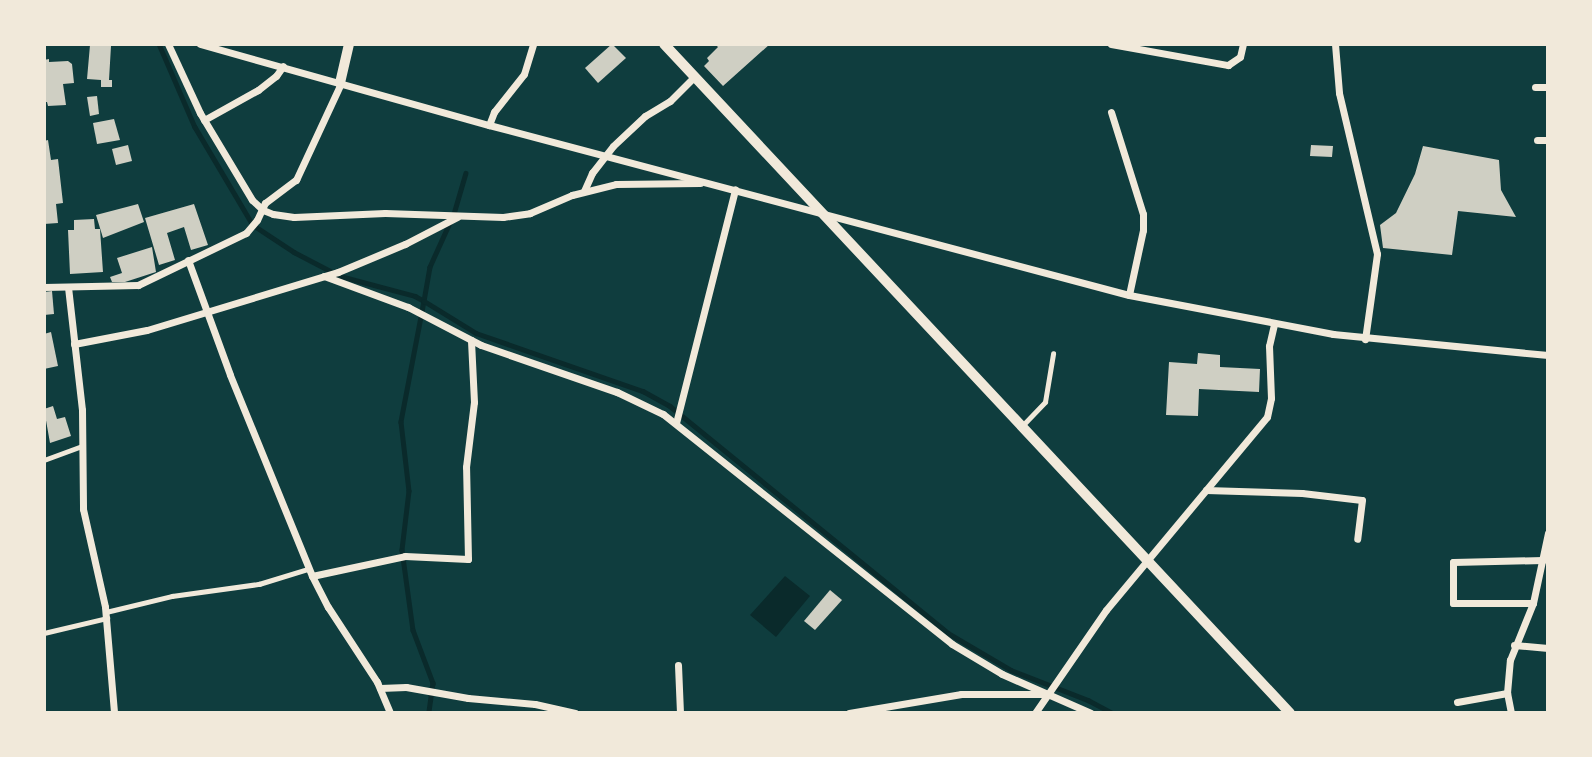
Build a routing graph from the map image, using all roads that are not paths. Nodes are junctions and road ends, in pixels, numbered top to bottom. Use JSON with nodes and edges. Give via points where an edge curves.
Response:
{"nodes":[{"id":1,"x":168,"y":44,"type":"edge"},
{"id":2,"x":200,"y":44,"type":"edge"},
{"id":3,"x":349,"y":44,"type":"edge"},
{"id":4,"x":533,"y":44,"type":"edge"},
{"id":5,"x":664,"y":44,"type":"edge"},
{"id":6,"x":1111,"y":44,"type":"edge"},
{"id":7,"x":1244,"y":44,"type":"edge"},
{"id":8,"x":1335,"y":44,"type":"edge"},
{"id":9,"x":283,"y":66,"type":"junction"},
{"id":10,"x":695,"y":76,"type":"junction"},
{"id":11,"x":340,"y":83,"type":"junction"},
{"id":12,"x":1535,"y":87,"type":"dead end"},
{"id":13,"x":1548,"y":87,"type":"edge"},
{"id":14,"x":1111,"y":112,"type":"dead end"},
{"id":15,"x":204,"y":120,"type":"junction"},
{"id":16,"x":489,"y":125,"type":"junction"},
{"id":17,"x":1537,"y":140,"type":"dead end"},
{"id":18,"x":1548,"y":140,"type":"edge"},
{"id":19,"x":604,"y":155,"type":"junction"},
{"id":20,"x":712,"y":183,"type":"junction"},
{"id":21,"x":734,"y":189,"type":"junction"},
{"id":22,"x":584,"y":191,"type":"junction"},
{"id":23,"x":262,"y":210,"type":"junction"},
{"id":24,"x":821,"y":212,"type":"junction"},
{"id":25,"x":458,"y":216,"type":"junction"},
{"id":26,"x":188,"y":260,"type":"junction"},
{"id":27,"x":324,"y":276,"type":"junction"},
{"id":28,"x":44,"y":287,"type":"edge"},
{"id":29,"x":68,"y":287,"type":"junction"},
{"id":30,"x":1129,"y":295,"type":"junction"},
{"id":31,"x":205,"y":312,"type":"junction"},
{"id":32,"x":1274,"y":324,"type":"junction"},
{"id":33,"x":1365,"y":339,"type":"junction"},
{"id":34,"x":471,"y":340,"type":"junction"},
{"id":35,"x":74,"y":344,"type":"junction"},
{"id":36,"x":1053,"y":354,"type":"dead end"},
{"id":37,"x":1548,"y":355,"type":"edge"},
{"id":38,"x":676,"y":423,"type":"junction"},
{"id":39,"x":1021,"y":427,"type":"junction"},
{"id":40,"x":82,"y":446,"type":"junction"},
{"id":41,"x":44,"y":460,"type":"edge"},
{"id":42,"x":1206,"y":490,"type":"junction"},
{"id":43,"x":1548,"y":535,"type":"edge"},
{"id":44,"x":1357,"y":539,"type":"dead end"},
{"id":45,"x":1145,"y":560,"type":"junction"},
{"id":46,"x":1544,"y":560,"type":"junction"},
{"id":47,"x":310,"y":573,"type":"junction"},
{"id":48,"x":1533,"y":603,"type":"junction"},
{"id":49,"x":106,"y":615,"type":"junction"},
{"id":50,"x":44,"y":633,"type":"edge"},
{"id":51,"x":1514,"y":645,"type":"junction"},
{"id":52,"x":1548,"y":648,"type":"edge"},
{"id":53,"x":678,"y":665,"type":"dead end"},
{"id":54,"x":380,"y":688,"type":"junction"},
{"id":55,"x":1047,"y":693,"type":"junction"},
{"id":56,"x":1507,"y":693,"type":"junction"},
{"id":57,"x":1457,"y":702,"type":"dead end"},
{"id":58,"x":114,"y":713,"type":"edge"},
{"id":59,"x":390,"y":713,"type":"edge"},
{"id":60,"x":575,"y":713,"type":"edge"},
{"id":61,"x":680,"y":713,"type":"edge"},
{"id":62,"x":849,"y":713,"type":"edge"},
{"id":63,"x":1035,"y":713,"type":"edge"},
{"id":64,"x":1091,"y":713,"type":"edge"},
{"id":65,"x":1290,"y":713,"type":"edge"},
{"id":66,"x":1511,"y":713,"type":"edge"}],
"edges":[{"from":1,"to":15,"type":"street"},
{"from":2,"to":9,"type":"street"},
{"from":3,"to":11,"type":"street"},
{"from":4,"to":16,"type":"street","via":[[524,74]]},
{"from":5,"to":10,"type":"street"},
{"from":6,"to":7,"type":"street","via":[[1228,65],[1240,57]]},
{"from":8,"to":33,"type":"street","via":[[1337,80],[1377,254]]},
{"from":9,"to":11,"type":"street"},
{"from":9,"to":15,"type":"street","via":[[258,90]]},
{"from":10,"to":19,"type":"street"},
{"from":10,"to":24,"type":"street"},
{"from":11,"to":16,"type":"street"},
{"from":11,"to":23,"type":"street","via":[[296,180]]},
{"from":12,"to":13,"type":"street"},
{"from":14,"to":30,"type":"street","via":[[1143,214]]},
{"from":15,"to":23,"type":"street","via":[[252,201]]},
{"from":16,"to":19,"type":"street"},
{"from":17,"to":18,"type":"street"},
{"from":19,"to":20,"type":"street"},
{"from":19,"to":22,"type":"street"},
{"from":20,"to":21,"type":"street"},
{"from":20,"to":22,"type":"street","via":[[629,183]]},
{"from":21,"to":24,"type":"street"},
{"from":21,"to":38,"type":"street"},
{"from":22,"to":25,"type":"street","via":[[521,215]]},
{"from":23,"to":25,"type":"street","via":[[294,216]]},
{"from":23,"to":26,"type":"street","via":[[246,233]]},
{"from":24,"to":30,"type":"street"},
{"from":24,"to":39,"type":"street"},
{"from":25,"to":27,"type":"street","via":[[385,253]]},
{"from":26,"to":29,"type":"street","via":[[130,287]]},
{"from":26,"to":31,"type":"street"},
{"from":27,"to":31,"type":"street"},
{"from":27,"to":34,"type":"street","via":[[408,307]]},
{"from":28,"to":29,"type":"street"},
{"from":29,"to":35,"type":"street"},
{"from":30,"to":32,"type":"street"},
{"from":31,"to":35,"type":"street"},
{"from":31,"to":47,"type":"street"},
{"from":32,"to":33,"type":"street"},
{"from":32,"to":42,"type":"street","via":[[1267,417]]},
{"from":33,"to":37,"type":"street"},
{"from":34,"to":38,"type":"street","via":[[626,396]]},
{"from":34,"to":47,"type":"street","via":[[474,402],[466,467],[468,559],[405,556]]},
{"from":35,"to":40,"type":"street"},
{"from":36,"to":39,"type":"lane","via":[[1045,402]]},
{"from":38,"to":55,"type":"street","via":[[952,644],[1002,674]]},
{"from":39,"to":45,"type":"street"},
{"from":40,"to":41,"type":"lane"},
{"from":40,"to":49,"type":"street","via":[[83,509]]},
{"from":42,"to":44,"type":"street","via":[[1362,500]]},
{"from":42,"to":45,"type":"street"},
{"from":43,"to":46,"type":"street"},
{"from":45,"to":55,"type":"street"},
{"from":45,"to":65,"type":"street"},
{"from":46,"to":48,"type":"street"},
{"from":46,"to":48,"type":"street","via":[[1453,562],[1453,603]]},
{"from":47,"to":49,"type":"lane","via":[[172,596]]},
{"from":47,"to":54,"type":"street"},
{"from":48,"to":51,"type":"street"},
{"from":49,"to":50,"type":"lane"},
{"from":49,"to":58,"type":"street"},
{"from":51,"to":52,"type":"street"},
{"from":51,"to":56,"type":"street"},
{"from":53,"to":61,"type":"street"},
{"from":54,"to":59,"type":"street"},
{"from":54,"to":60,"type":"street","via":[[406,687]]},
{"from":55,"to":62,"type":"street","via":[[961,694]]},
{"from":55,"to":63,"type":"street"},
{"from":55,"to":64,"type":"street"},
{"from":56,"to":57,"type":"street"},
{"from":56,"to":66,"type":"street"}]}
